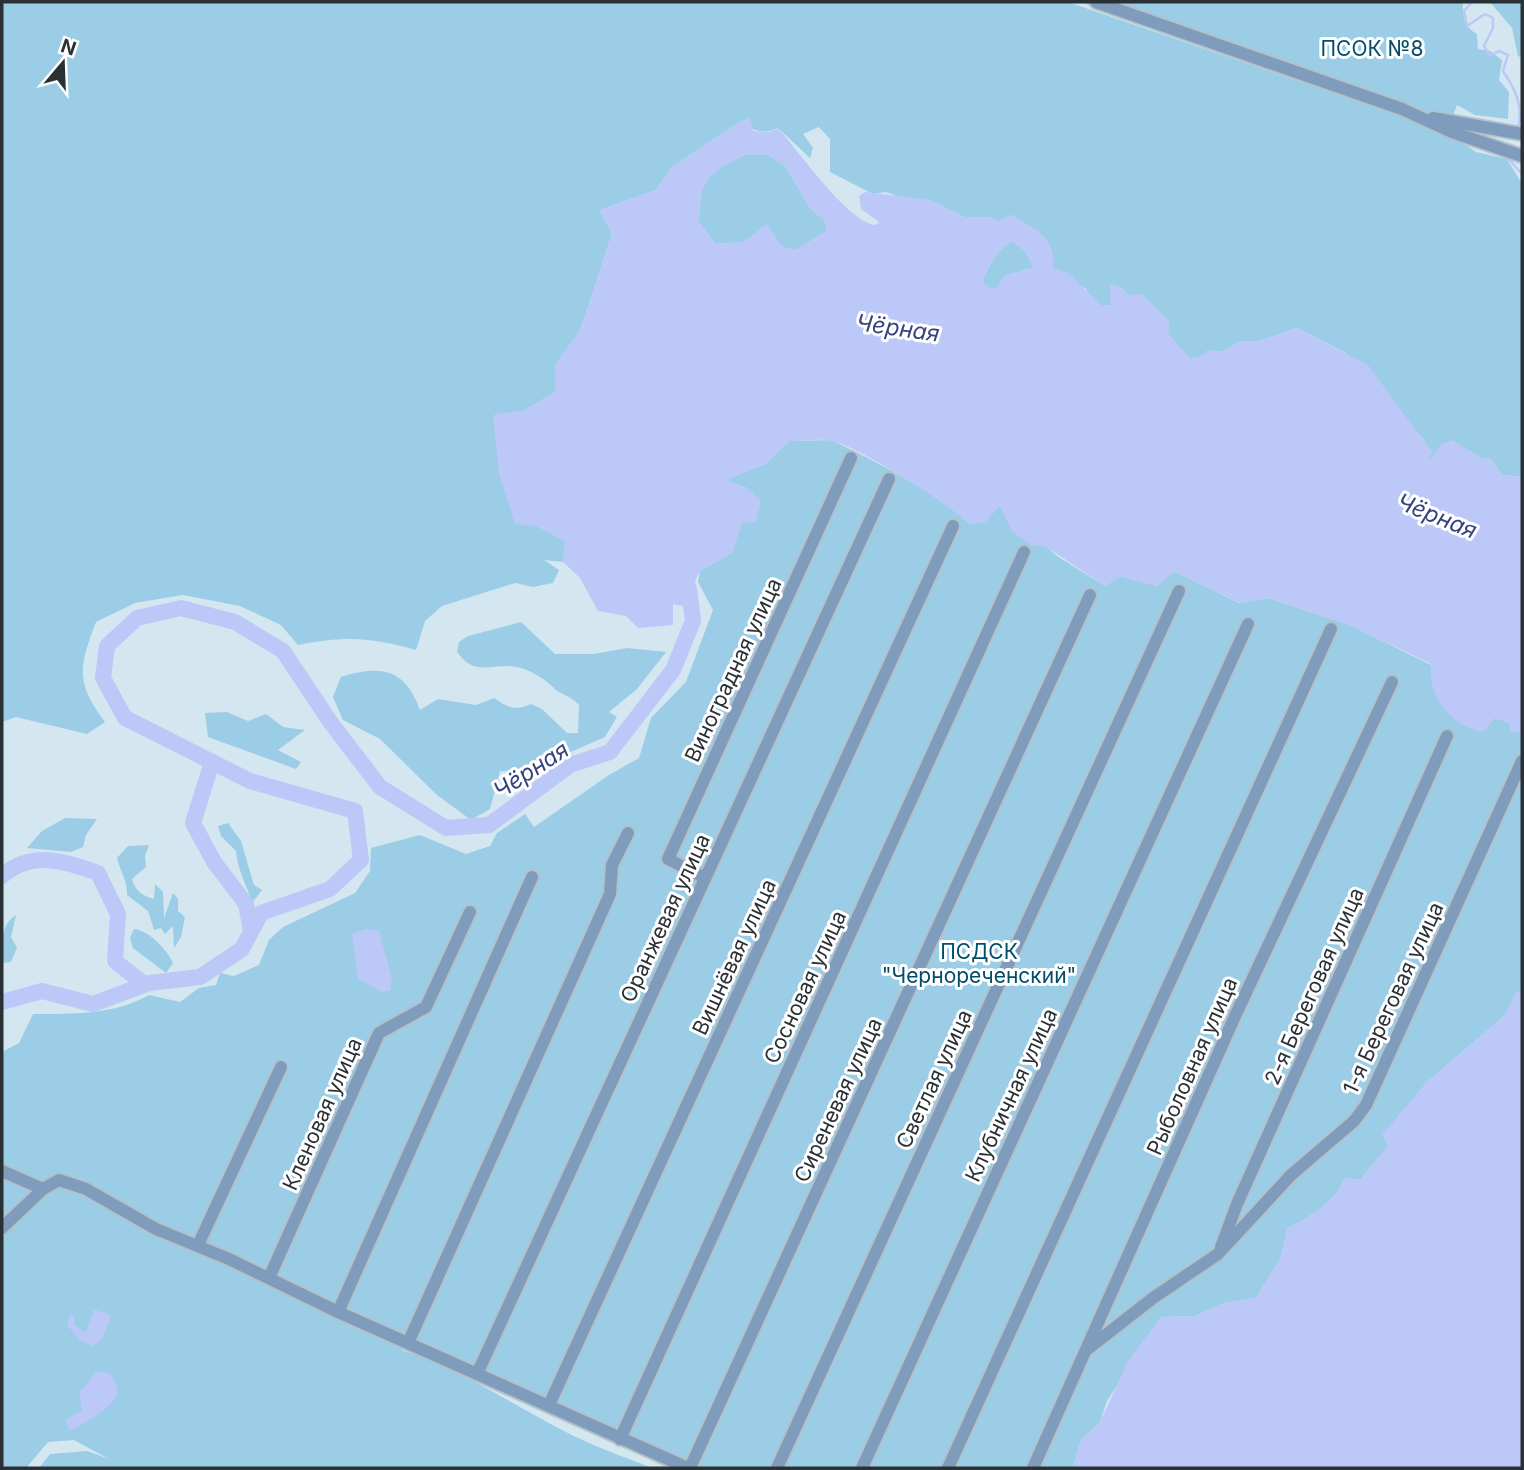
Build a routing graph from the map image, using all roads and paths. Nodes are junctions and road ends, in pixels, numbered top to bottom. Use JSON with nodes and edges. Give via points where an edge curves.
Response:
{"nodes":[{"id":1,"x":1096,"y":2,"type":"edge"},
{"id":2,"x":1418,"y":115,"type":"junction"},
{"id":3,"x":1522,"y":134,"type":"edge"},
{"id":4,"x":1522,"y":156,"type":"edge"},
{"id":5,"x":851,"y":458,"type":"dead end"},
{"id":6,"x":890,"y":479,"type":"dead end"},
{"id":7,"x":953,"y":526,"type":"dead end"},
{"id":8,"x":1024,"y":552,"type":"dead end"},
{"id":9,"x":1179,"y":591,"type":"dead end"},
{"id":10,"x":1090,"y":595,"type":"dead end"},
{"id":11,"x":1248,"y":624,"type":"dead end"},
{"id":12,"x":1331,"y":629,"type":"dead end"},
{"id":13,"x":1392,"y":682,"type":"dead end"},
{"id":14,"x":1447,"y":736,"type":"dead end"},
{"id":15,"x":1522,"y":761,"type":"edge"},
{"id":16,"x":628,"y":833,"type":"dead end"},
{"id":17,"x":532,"y":877,"type":"dead end"},
{"id":18,"x":705,"y":878,"type":"junction"},
{"id":19,"x":470,"y":912,"type":"dead end"},
{"id":20,"x":281,"y":1067,"type":"dead end"},
{"id":21,"x":2,"y":1171,"type":"edge"},
{"id":22,"x":43,"y":1189,"type":"junction"},
{"id":23,"x":2,"y":1228,"type":"edge"},
{"id":24,"x":198,"y":1245,"type":"junction"},
{"id":25,"x":1218,"y":1254,"type":"junction"},
{"id":26,"x":269,"y":1278,"type":"junction"},
{"id":27,"x":338,"y":1312,"type":"junction"},
{"id":28,"x":408,"y":1343,"type":"junction"},
{"id":29,"x":1089,"y":1348,"type":"junction"},
{"id":30,"x":477,"y":1374,"type":"junction"},
{"id":31,"x":549,"y":1405,"type":"junction"},
{"id":32,"x":620,"y":1439,"type":"junction"},
{"id":33,"x":689,"y":1468,"type":"edge"},
{"id":34,"x":777,"y":1468,"type":"edge"},
{"id":35,"x":862,"y":1468,"type":"edge"},
{"id":36,"x":947,"y":1468,"type":"edge"},
{"id":37,"x":1033,"y":1468,"type":"edge"}],
"edges":[{"from":1,"to":2,"type":"street"},
{"from":2,"to":3,"type":"street"},
{"from":2,"to":4,"type":"street"},
{"from":5,"to":18,"type":"street","name":"Виноградная улица","via":[[668,859]]},
{"from":6,"to":18,"type":"street","name":"Оранжевая улица"},
{"from":7,"to":31,"type":"street","name":"Вишнёвая улица"},
{"from":8,"to":32,"type":"street","name":"Сосновая улица"},
{"from":9,"to":34,"type":"street","name":"Светлая улица"},
{"from":10,"to":33,"type":"street","name":"Сиреневая улица"},
{"from":11,"to":35,"type":"street","name":"Клубничная улица"},
{"from":12,"to":36,"type":"street"},
{"from":13,"to":29,"type":"street","name":"Рыболовная улица","via":[[1236,1014]]},
{"from":14,"to":25,"type":"street","name":"2-я Береговая улица"},
{"from":15,"to":25,"type":"street","name":"1-я Береговая улица","via":[[1366,1105],[1354,1121],[1291,1175]]},
{"from":16,"to":28,"type":"street","via":[[612,865],[610,894]]},
{"from":17,"to":27,"type":"street"},
{"from":18,"to":30,"type":"street","name":"Оранжевая улица"},
{"from":19,"to":26,"type":"street","name":"Кленовая улица","via":[[426,1007],[379,1034]]},
{"from":20,"to":24,"type":"street"},
{"from":21,"to":22,"type":"street"},
{"from":22,"to":23,"type":"street"},
{"from":22,"to":24,"type":"street","via":[[59,1180],[86,1189],[156,1229]]},
{"from":24,"to":26,"type":"street"},
{"from":25,"to":29,"type":"street","name":"1-я Береговая улица"},
{"from":26,"to":27,"type":"street"},
{"from":27,"to":28,"type":"street"},
{"from":28,"to":30,"type":"street"},
{"from":29,"to":37,"type":"street","name":"Рыболовная улица"},
{"from":30,"to":31,"type":"street"},
{"from":31,"to":32,"type":"street"},
{"from":32,"to":33,"type":"street"}]}
